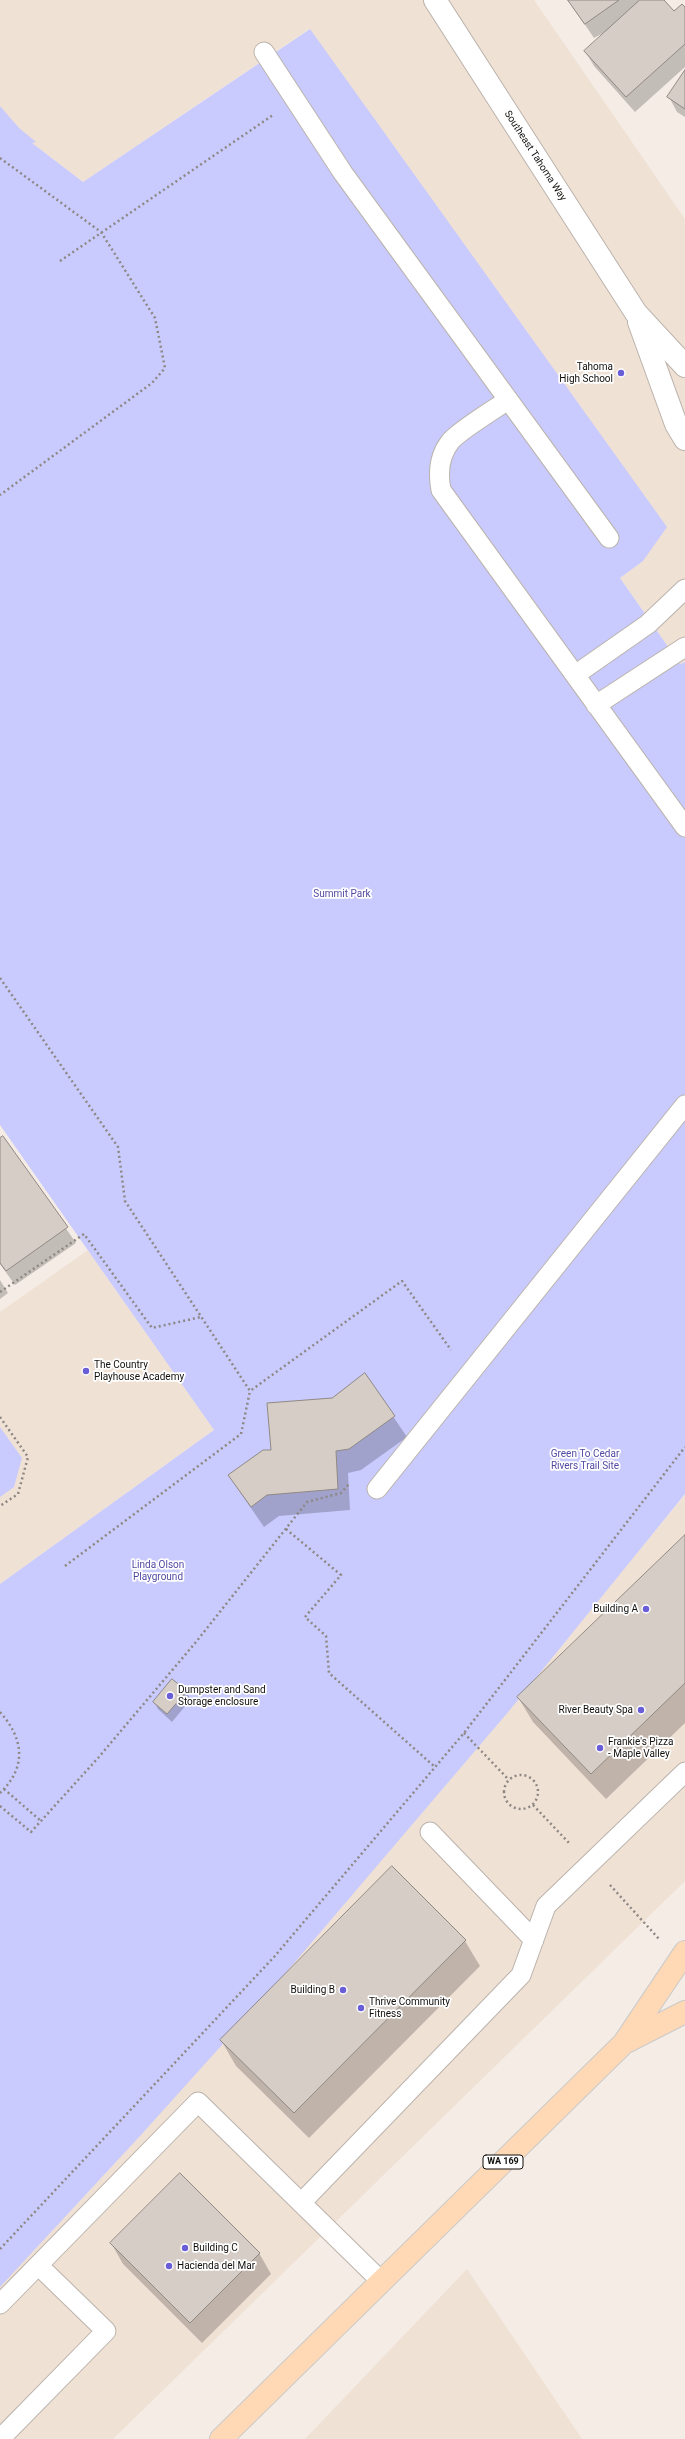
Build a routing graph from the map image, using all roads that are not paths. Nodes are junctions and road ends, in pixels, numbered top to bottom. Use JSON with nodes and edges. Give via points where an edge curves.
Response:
{"nodes":[{"id":1,"x":435,"y":0,"type":"edge"},
{"id":2,"x":264,"y":52,"type":"dead end"},
{"id":3,"x":636,"y":313,"type":"junction"},
{"id":4,"x":685,"y":366,"type":"edge"},
{"id":5,"x":508,"y":400,"type":"junction"},
{"id":6,"x":685,"y":439,"type":"edge"},
{"id":7,"x":609,"y":538,"type":"dead end"},
{"id":8,"x":685,"y":589,"type":"edge"},
{"id":9,"x":685,"y":647,"type":"edge"},
{"id":10,"x":575,"y":676,"type":"junction"},
{"id":11,"x":596,"y":705,"type":"junction"},
{"id":12,"x":685,"y":827,"type":"edge"},
{"id":13,"x":685,"y":1105,"type":"edge"},
{"id":14,"x":377,"y":1489,"type":"dead end"},
{"id":15,"x":685,"y":1772,"type":"edge"},
{"id":16,"x":430,"y":1832,"type":"dead end"},
{"id":17,"x":534,"y":1940,"type":"junction"},
{"id":18,"x":685,"y":1952,"type":"edge"},
{"id":19,"x":685,"y":2012,"type":"edge"},
{"id":20,"x":624,"y":2043,"type":"junction"},
{"id":21,"x":301,"y":2203,"type":"junction"},
{"id":22,"x":38,"y":2265,"type":"junction"},
{"id":23,"x":381,"y":2281,"type":"junction"},
{"id":24,"x":0,"y":2304,"type":"edge"},
{"id":25,"x":0,"y":2439,"type":"edge"},
{"id":26,"x":221,"y":2439,"type":"edge"}],
"edges":[{"from":1,"to":3,"type":"street","name":"Southeast Tahoma Way"},
{"from":2,"to":5,"type":"lane","via":[[343,173]]},
{"from":3,"to":4,"type":"street","name":"Southeast Tahoma Way"},
{"from":3,"to":6,"type":"street","name":"Southeast Tahoma Way","via":[[676,424]]},
{"from":5,"to":7,"type":"lane"},
{"from":5,"to":10,"type":"lane","via":[[450,442],[438,475],[441,490]]},
{"from":8,"to":10,"type":"lane","via":[[648,624]]},
{"from":9,"to":11,"type":"lane"},
{"from":10,"to":11,"type":"lane"},
{"from":11,"to":12,"type":"lane"},
{"from":13,"to":14,"type":"lane"},
{"from":15,"to":17,"type":"lane","via":[[546,1906]]},
{"from":16,"to":17,"type":"lane"},
{"from":17,"to":21,"type":"lane","via":[[521,1975]]},
{"from":18,"to":20,"type":"main road","number":"WA 169"},
{"from":19,"to":20,"type":"main road","number":"WA 169"},
{"from":20,"to":23,"type":"main road","number":"WA 169"},
{"from":21,"to":22,"type":"lane","via":[[198,2102]]},
{"from":21,"to":23,"type":"lane"},
{"from":22,"to":24,"type":"lane"},
{"from":22,"to":25,"type":"lane","via":[[106,2331]]},
{"from":23,"to":26,"type":"main road","number":"WA 169"}]}
